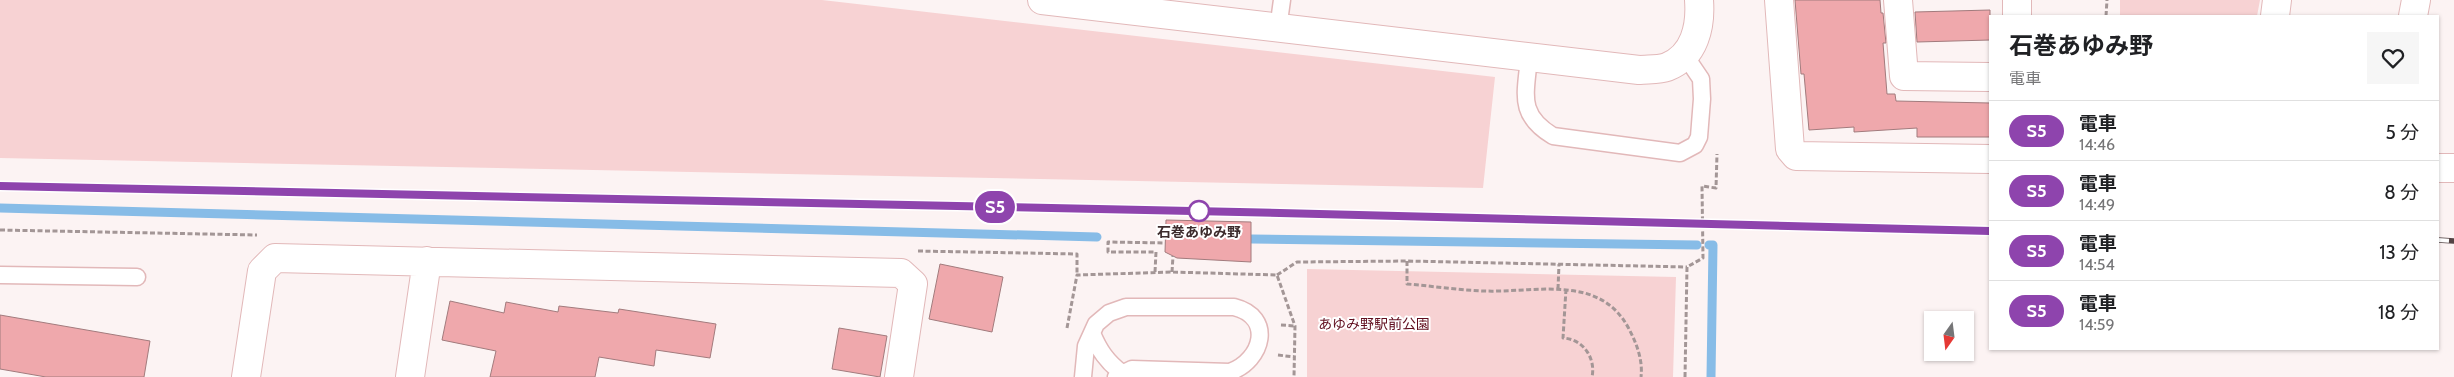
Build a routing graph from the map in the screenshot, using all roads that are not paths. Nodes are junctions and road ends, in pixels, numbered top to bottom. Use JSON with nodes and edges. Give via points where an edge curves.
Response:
{"nodes":[{"id":1,"x":1042,"y":0,"type":"edge"},
{"id":2,"x":1282,"y":0,"type":"edge"},
{"id":3,"x":1698,"y":0,"type":"edge"},
{"id":4,"x":1779,"y":0,"type":"edge"},
{"id":5,"x":1898,"y":0,"type":"edge"},
{"id":6,"x":2017,"y":0,"type":"edge"},
{"id":7,"x":2277,"y":0,"type":"edge"},
{"id":8,"x":2416,"y":0,"type":"edge"},
{"id":9,"x":2017,"y":15,"type":"edge"},
{"id":10,"x":2274,"y":15,"type":"edge"},
{"id":11,"x":2414,"y":15,"type":"edge"},
{"id":12,"x":1278,"y":29,"type":"junction"},
{"id":13,"x":1684,"y":54,"type":"junction"},
{"id":14,"x":1529,"y":57,"type":"junction"},
{"id":15,"x":1989,"y":77,"type":"edge"},
{"id":16,"x":1989,"y":159,"type":"edge"},
{"id":17,"x":2439,"y":168,"type":"edge"},
{"id":18,"x":2454,"y":168,"type":"edge"},
{"id":19,"x":427,"y":261,"type":"junction"},
{"id":20,"x":0,"y":275,"type":"edge"},
{"id":21,"x":137,"y":277,"type":"dead end"},
{"id":22,"x":1092,"y":333,"type":"junction"},
{"id":23,"x":1119,"y":375,"type":"edge"},
{"id":24,"x":246,"y":377,"type":"edge"},
{"id":25,"x":410,"y":377,"type":"edge"},
{"id":26,"x":899,"y":377,"type":"edge"},
{"id":27,"x":1083,"y":377,"type":"edge"}],
"edges":[{"from":1,"to":12,"type":"street"},
{"from":2,"to":12,"type":"lane"},
{"from":3,"to":13,"type":"street","via":[[1700,16],[1696,38]]},
{"from":4,"to":16,"type":"street","via":[[1790,149],[1796,156]]},
{"from":5,"to":15,"type":"street","via":[[1904,76]]},
{"from":6,"to":9,"type":"street"},
{"from":7,"to":10,"type":"street"},
{"from":8,"to":11,"type":"street"},
{"from":12,"to":14,"type":"street"},
{"from":13,"to":14,"type":"street","via":[[1667,67],[1639,70]]},
{"from":13,"to":14,"type":"lane","via":[[1701,80],[1702,99],[1699,137],[1695,145],[1680,153],[1553,136],[1538,127],[1527,112]]},
{"from":17,"to":18,"type":"street"},
{"from":19,"to":24,"type":"street","via":[[275,258],[262,270]]},
{"from":19,"to":25,"type":"street"},
{"from":19,"to":26,"type":"street","via":[[901,273],[913,284]]},
{"from":20,"to":21,"type":"lane"},
{"from":22,"to":23,"type":"lane"},
{"from":22,"to":23,"type":"lane","via":[[1096,324],[1109,313],[1126,307],[1234,307],[1243,309],[1258,324],[1260,341],[1257,350],[1242,368],[1230,372],[1132,369]]},
{"from":22,"to":27,"type":"lane","via":[[1086,346]]}]}
